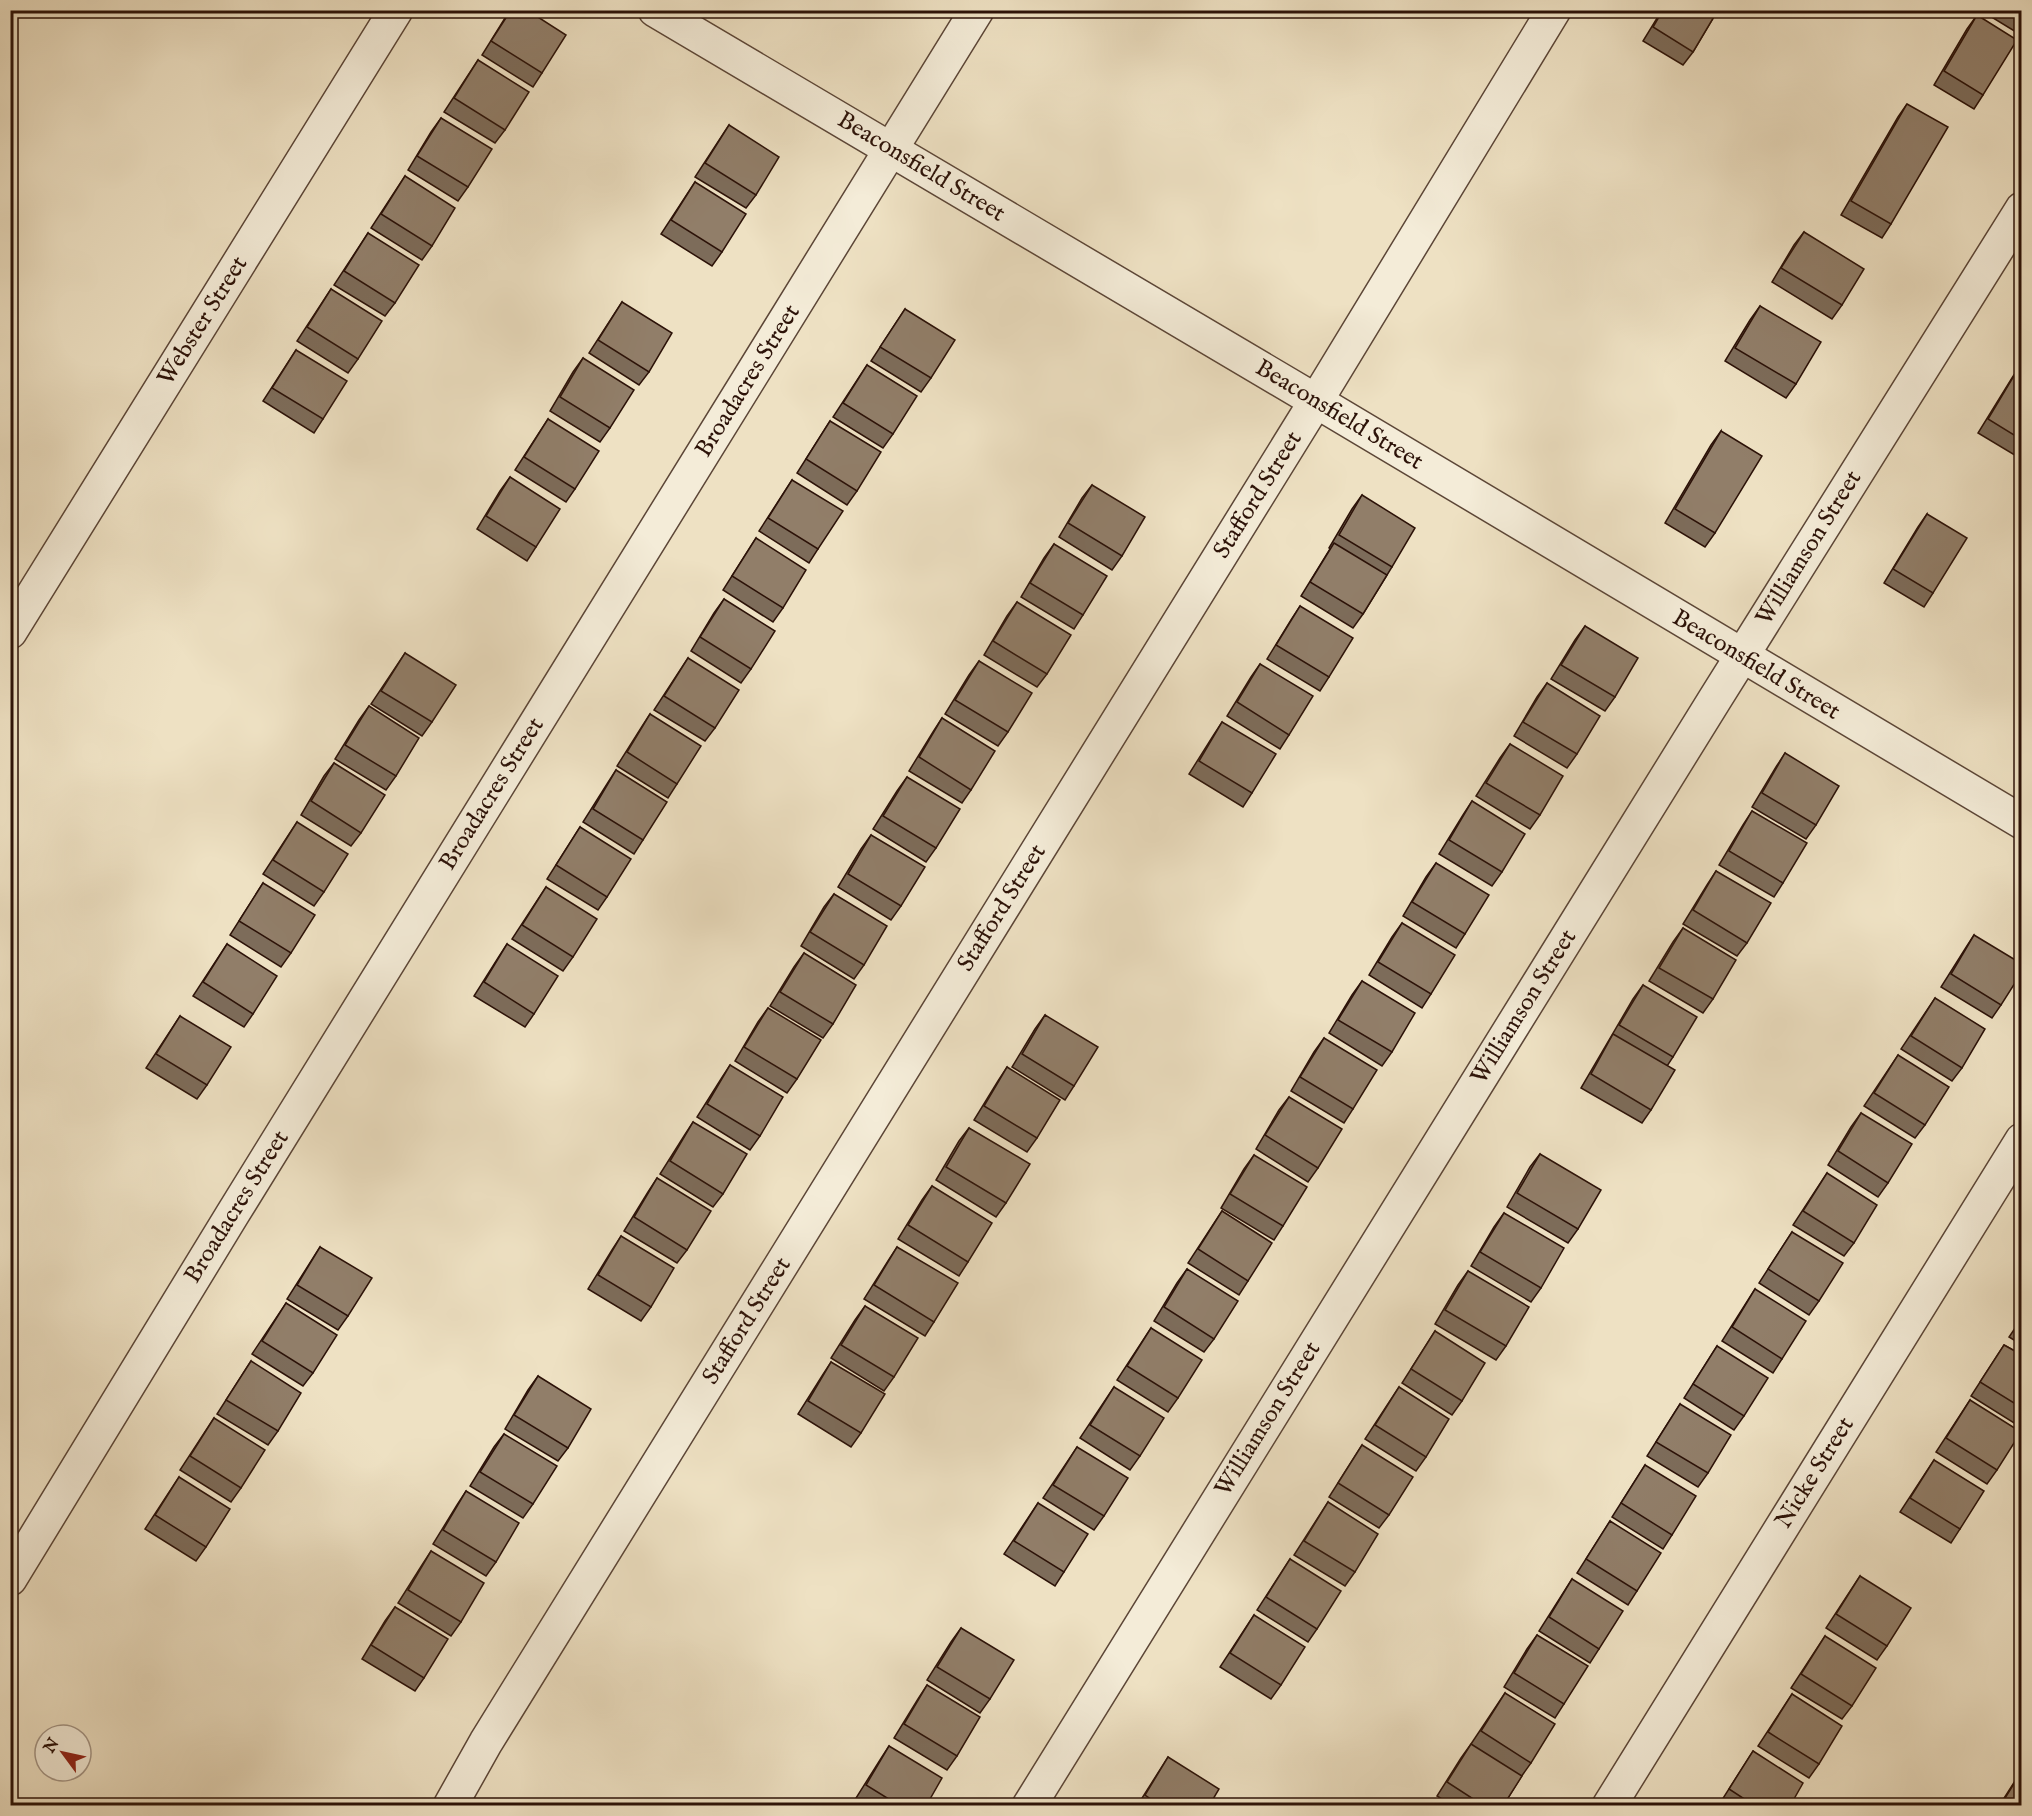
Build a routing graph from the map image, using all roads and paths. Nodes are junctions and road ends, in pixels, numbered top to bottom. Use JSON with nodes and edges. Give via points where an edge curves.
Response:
{"nodes":[{"id":1,"x":396,"y":10,"type":"edge"},
{"id":2,"x":655,"y":10,"type":"edge"},
{"id":3,"x":977,"y":10,"type":"edge"},
{"id":4,"x":1554,"y":10,"type":"edge"},
{"id":5,"x":891,"y":150,"type":"junction"},
{"id":6,"x":2022,"y":209,"type":"edge"},
{"id":7,"x":1316,"y":401,"type":"junction"},
{"id":8,"x":10,"y":632,"type":"edge"},
{"id":9,"x":1742,"y":656,"type":"junction"},
{"id":10,"x":2022,"y":822,"type":"edge"},
{"id":11,"x":2022,"y":1140,"type":"edge"},
{"id":12,"x":10,"y":1579,"type":"edge"},
{"id":13,"x":450,"y":1806,"type":"edge"},
{"id":14,"x":1029,"y":1806,"type":"edge"},
{"id":15,"x":1609,"y":1806,"type":"edge"}],
"edges":[{"from":1,"to":8,"type":"street","name":"Webster Street"},
{"from":2,"to":5,"type":"street","name":"Beaconsfield Street"},
{"from":3,"to":5,"type":"street","name":"Broadacres Street"},
{"from":4,"to":7,"type":"street","name":"Stafford Street"},
{"from":5,"to":7,"type":"street","name":"Beaconsfield Street"},
{"from":5,"to":12,"type":"street","name":"Broadacres Street"},
{"from":6,"to":9,"type":"street","name":"Williamson Street"},
{"from":7,"to":9,"type":"street","name":"Beaconsfield Street"},
{"from":7,"to":13,"type":"street","name":"Stafford Street"},
{"from":9,"to":10,"type":"street","name":"Beaconsfield Street"},
{"from":9,"to":14,"type":"street","name":"Williamson Street"},
{"from":11,"to":15,"type":"street","name":"Nicke Street"}]}
